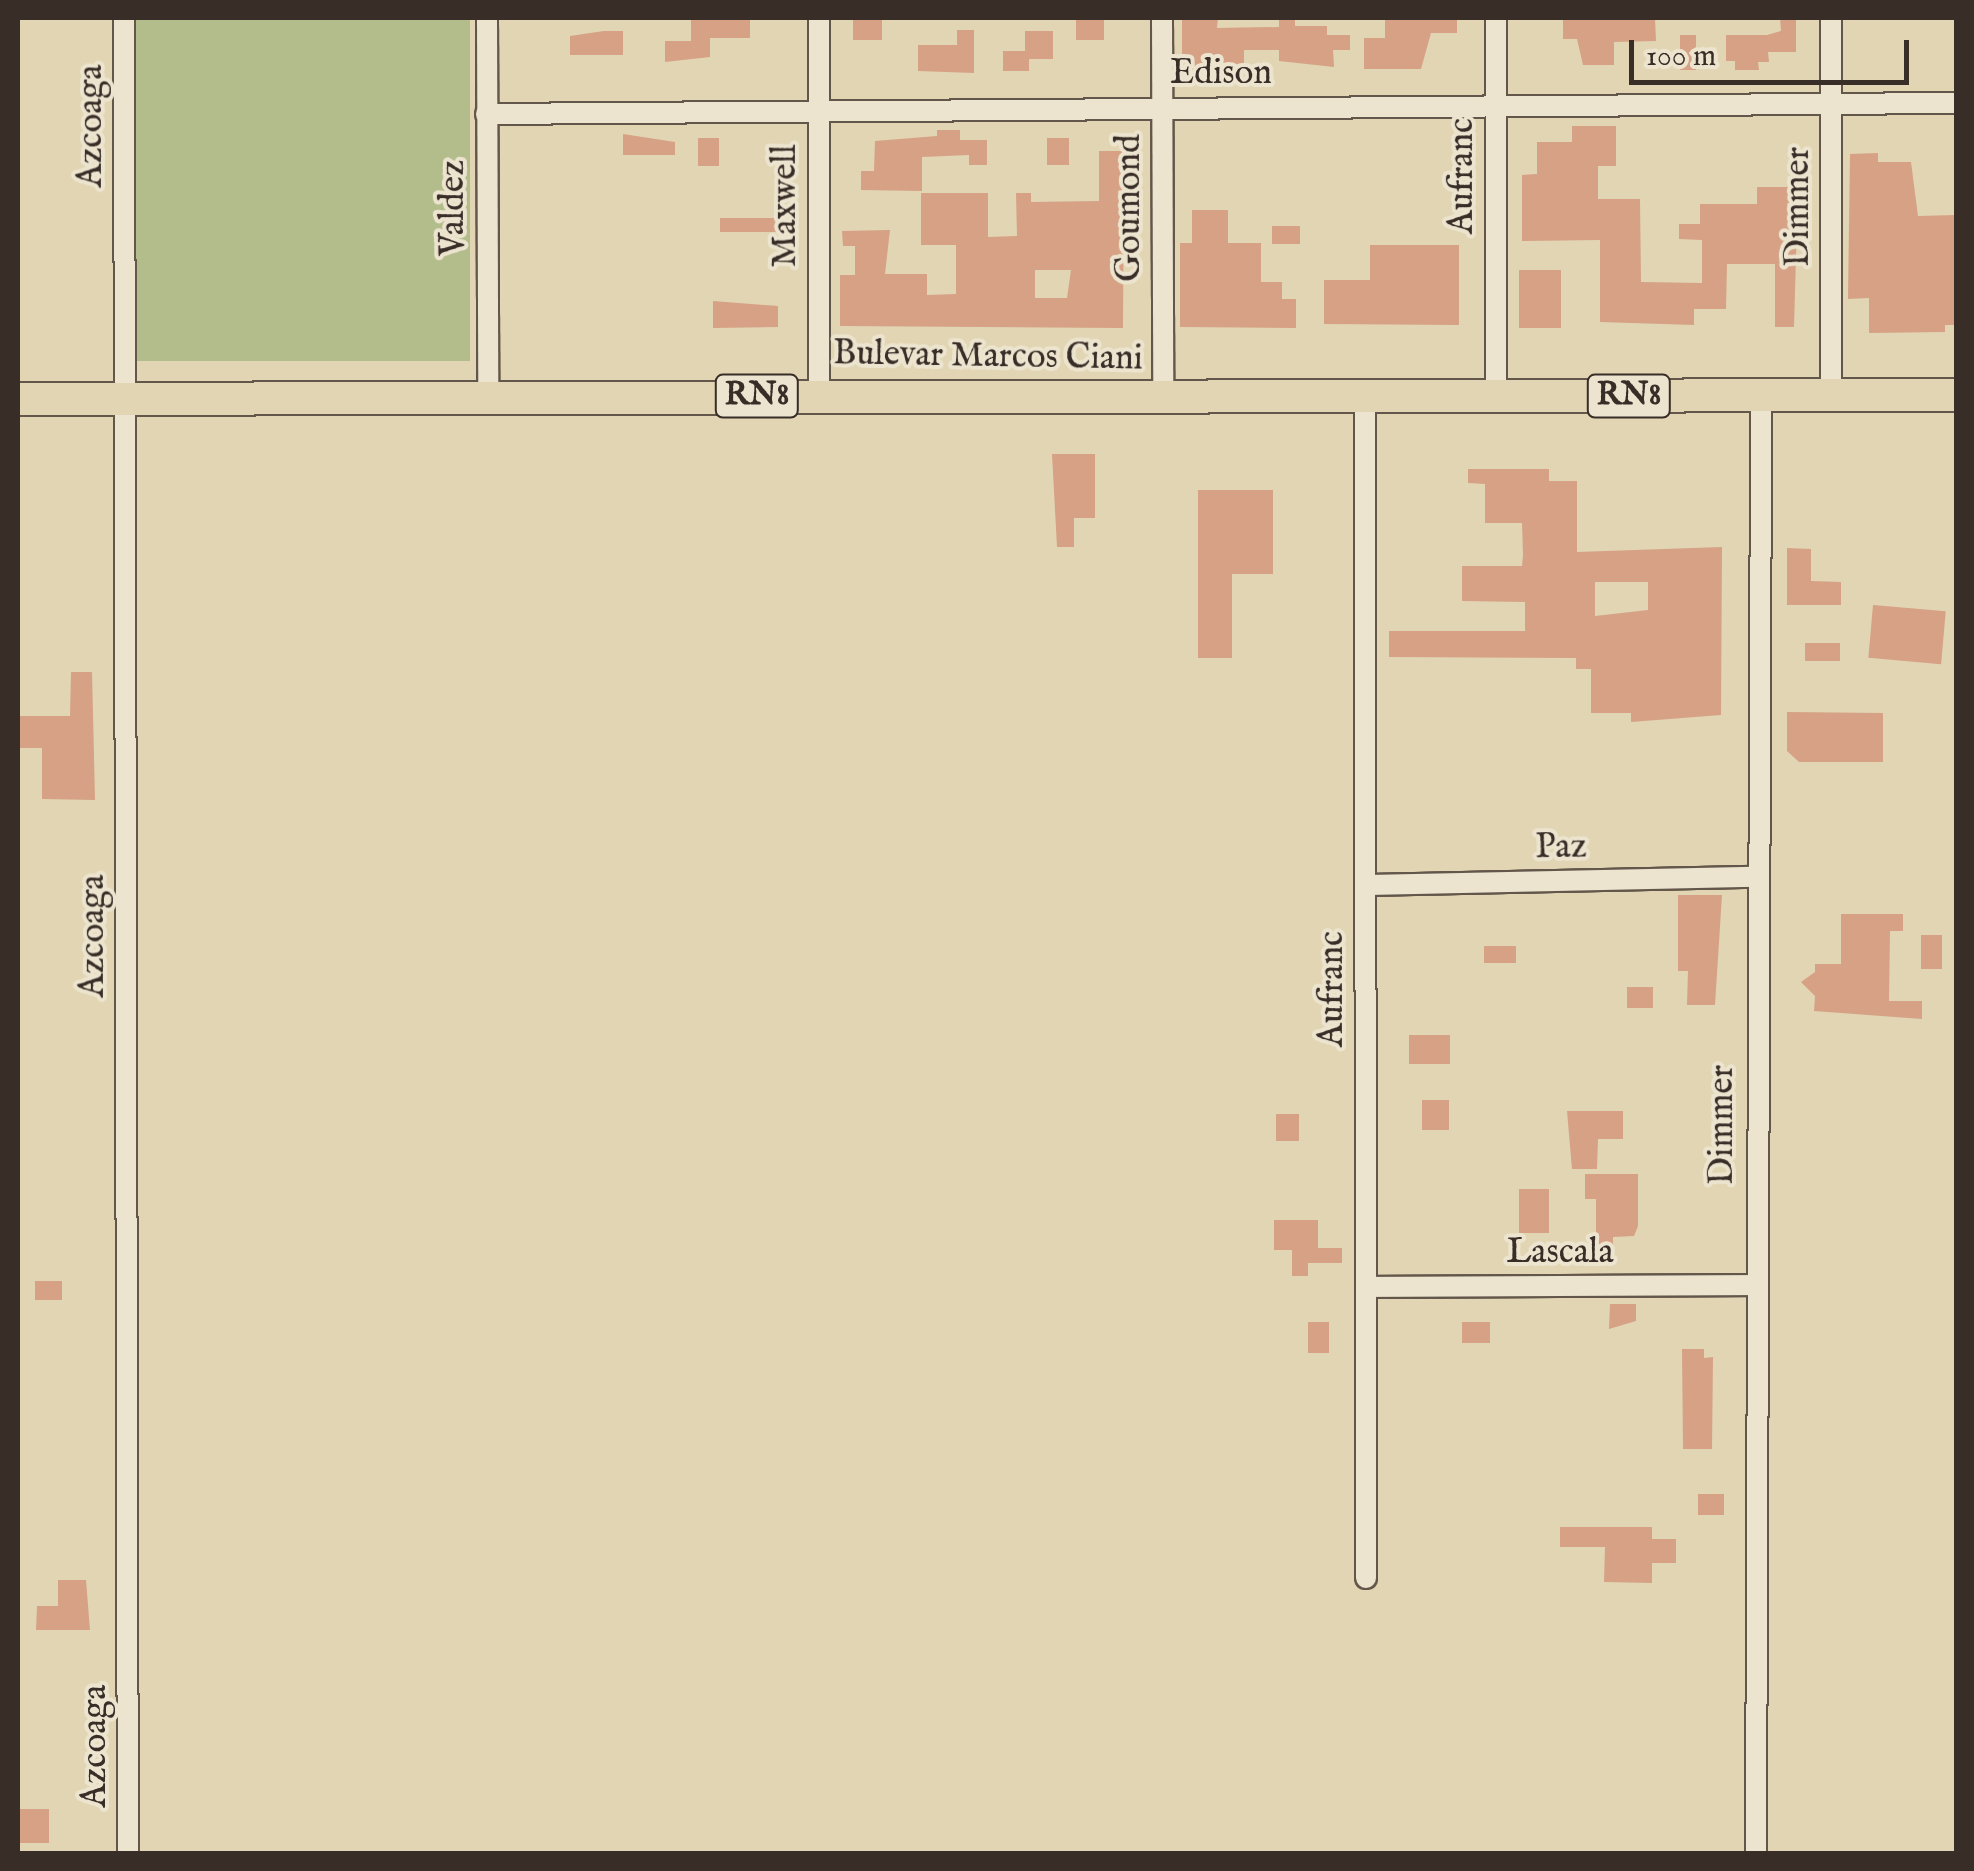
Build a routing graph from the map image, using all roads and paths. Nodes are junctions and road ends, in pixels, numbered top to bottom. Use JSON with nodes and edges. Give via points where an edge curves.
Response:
{"nodes":[{"id":1,"x":124,"y":18,"type":"edge"},
{"id":2,"x":487,"y":18,"type":"edge"},
{"id":3,"x":819,"y":18,"type":"edge"},
{"id":4,"x":1162,"y":18,"type":"edge"},
{"id":5,"x":1496,"y":18,"type":"edge"},
{"id":6,"x":1831,"y":18,"type":"edge"},
{"id":7,"x":1956,"y":103,"type":"edge"},
{"id":8,"x":1496,"y":104,"type":"junction"},
{"id":9,"x":1831,"y":104,"type":"junction"},
{"id":10,"x":1162,"y":107,"type":"junction"},
{"id":11,"x":819,"y":111,"type":"junction"},
{"id":12,"x":486,"y":114,"type":"junction"},
{"id":13,"x":818,"y":395,"type":"junction"},
{"id":14,"x":1496,"y":395,"type":"junction"},
{"id":15,"x":1956,"y":395,"type":"edge"},
{"id":16,"x":1831,"y":396,"type":"junction"},
{"id":17,"x":1761,"y":397,"type":"junction"},
{"id":18,"x":488,"y":398,"type":"junction"},
{"id":19,"x":1163,"y":399,"type":"junction"},
{"id":20,"x":18,"y":400,"type":"edge"},
{"id":21,"x":125,"y":400,"type":"junction"},
{"id":22,"x":1365,"y":400,"type":"junction"},
{"id":23,"x":1757,"y":877,"type":"junction"},
{"id":24,"x":1366,"y":885,"type":"junction"},
{"id":25,"x":1755,"y":1285,"type":"junction"},
{"id":26,"x":1366,"y":1287,"type":"junction"},
{"id":27,"x":1366,"y":1578,"type":"dead end"},
{"id":28,"x":128,"y":1854,"type":"edge"},
{"id":29,"x":1756,"y":1854,"type":"edge"}],
"edges":[{"from":1,"to":21,"type":"street","name":"Azcoaga"},
{"from":2,"to":12,"type":"street","name":"Valdez"},
{"from":3,"to":11,"type":"street","name":"Maxwell"},
{"from":4,"to":10,"type":"street","name":"Goumond"},
{"from":5,"to":8,"type":"street","name":"Aufranc"},
{"from":6,"to":9,"type":"street","name":"Dimmer"},
{"from":7,"to":9,"type":"street","name":"Edison"},
{"from":8,"to":9,"type":"street","name":"Edison"},
{"from":8,"to":10,"type":"street","name":"Edison"},
{"from":8,"to":14,"type":"street","name":"Aufranc"},
{"from":9,"to":16,"type":"street","name":"Dimmer"},
{"from":10,"to":11,"type":"street","name":"Edison"},
{"from":10,"to":19,"type":"street","name":"Goumond"},
{"from":11,"to":12,"type":"street","name":"Edison"},
{"from":11,"to":13,"type":"street","name":"Maxwell"},
{"from":12,"to":18,"type":"street","name":"Valdez"},
{"from":13,"to":18,"type":"highway","name":"Bulevar Marcos Ciani","number":"RN8"},
{"from":13,"to":19,"type":"highway","name":"Bulevar Marcos Ciani","number":"RN8"},
{"from":14,"to":17,"type":"highway","name":"Bulevar Marcos Ciani","number":"RN8"},
{"from":14,"to":22,"type":"highway","name":"Bulevar Marcos Ciani","number":"RN8"},
{"from":15,"to":16,"type":"highway","name":"Bulevar Marcos Ciani","number":"RN8"},
{"from":16,"to":17,"type":"highway","name":"Bulevar Marcos Ciani","number":"RN8"},
{"from":17,"to":23,"type":"street","name":"Dimmer"},
{"from":18,"to":21,"type":"highway","name":"Bulevar Marcos Ciani","number":"RN8"},
{"from":19,"to":22,"type":"highway","name":"Bulevar Marcos Ciani","number":"RN8"},
{"from":20,"to":21,"type":"highway","name":"Bulevar Marcos Ciani","number":"RN8"},
{"from":21,"to":28,"type":"street","name":"Azcoaga"},
{"from":22,"to":24,"type":"street","name":"Aufranc"},
{"from":23,"to":24,"type":"street","name":"Paz"},
{"from":23,"to":25,"type":"street","name":"Dimmer"},
{"from":24,"to":26,"type":"street","name":"Aufranc"},
{"from":25,"to":26,"type":"street","name":"Lascala"},
{"from":25,"to":29,"type":"street","name":"Dimmer"},
{"from":26,"to":27,"type":"street","name":"Aufranc"}]}
